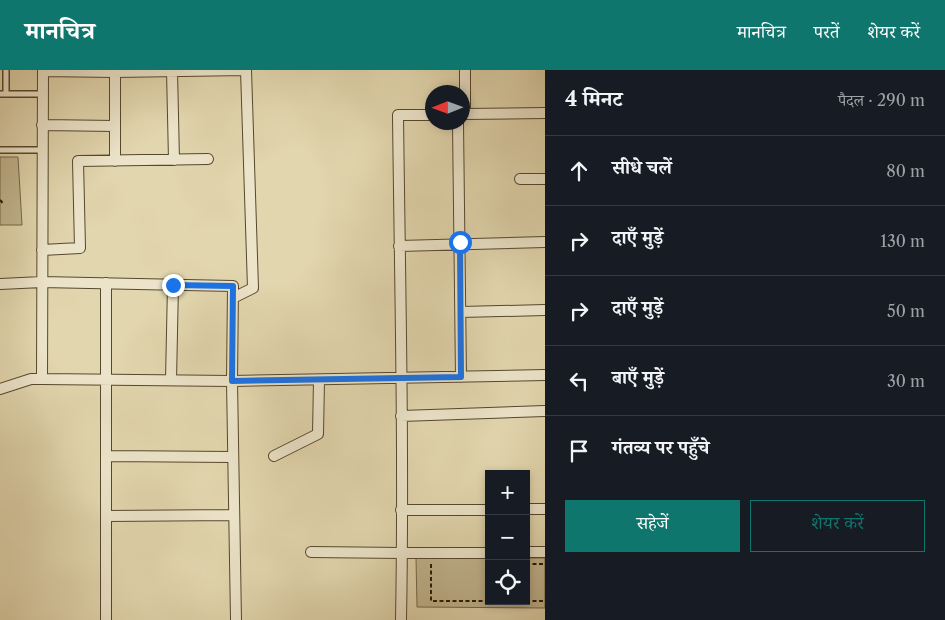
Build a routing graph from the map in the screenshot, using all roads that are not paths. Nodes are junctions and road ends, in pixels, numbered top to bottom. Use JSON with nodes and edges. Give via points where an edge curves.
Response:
{"nodes":[{"id":1,"x":6,"y":70,"type":"edge"},
{"id":2,"x":42,"y":70,"type":"edge"},
{"id":3,"x":213,"y":70,"type":"edge"},
{"id":4,"x":246,"y":70,"type":"edge"},
{"id":5,"x":465,"y":70,"type":"edge"},
{"id":6,"x":172,"y":71,"type":"junction"},
{"id":7,"x":116,"y":72,"type":"junction"},
{"id":8,"x":465,"y":85,"type":"edge"},
{"id":9,"x":3,"y":94,"type":"edge"},
{"id":10,"x":42,"y":94,"type":"junction"},
{"id":11,"x":545,"y":113,"type":"edge"},
{"id":12,"x":470,"y":114,"type":"edge"},
{"id":13,"x":425,"y":115,"type":"edge"},
{"id":14,"x":42,"y":125,"type":"junction"},
{"id":15,"x":115,"y":126,"type":"junction"},
{"id":16,"x":458,"y":130,"type":"edge"},
{"id":17,"x":0,"y":150,"type":"edge"},
{"id":18,"x":42,"y":150,"type":"junction"},
{"id":19,"x":208,"y":159,"type":"dead end"},
{"id":20,"x":174,"y":160,"type":"junction"},
{"id":21,"x":115,"y":161,"type":"junction"},
{"id":22,"x":520,"y":179,"type":"dead end"},
{"id":23,"x":545,"y":179,"type":"edge"},
{"id":24,"x":545,"y":242,"type":"edge"},
{"id":25,"x":460,"y":244,"type":"junction"},
{"id":26,"x":399,"y":246,"type":"junction"},
{"id":27,"x":42,"y":250,"type":"junction"},
{"id":28,"x":42,"y":282,"type":"junction"},
{"id":29,"x":106,"y":283,"type":"junction"},
{"id":30,"x":0,"y":284,"type":"edge"},
{"id":31,"x":173,"y":285,"type":"junction"},
{"id":32,"x":233,"y":298,"type":"junction"},
{"id":33,"x":545,"y":310,"type":"edge"},
{"id":34,"x":461,"y":312,"type":"junction"},
{"id":35,"x":545,"y":375,"type":"edge"},
{"id":36,"x":461,"y":377,"type":"junction"},
{"id":37,"x":401,"y":378,"type":"junction"},
{"id":38,"x":42,"y":379,"type":"junction"},
{"id":39,"x":106,"y":380,"type":"junction"},
{"id":40,"x":171,"y":380,"type":"junction"},
{"id":41,"x":320,"y":380,"type":"junction"},
{"id":42,"x":232,"y":381,"type":"junction"},
{"id":43,"x":0,"y":389,"type":"edge"},
{"id":44,"x":545,"y":412,"type":"edge"},
{"id":45,"x":401,"y":416,"type":"junction"},
{"id":46,"x":106,"y":456,"type":"junction"},
{"id":47,"x":274,"y":456,"type":"dead end"},
{"id":48,"x":233,"y":457,"type":"junction"},
{"id":49,"x":401,"y":510,"type":"junction"},
{"id":50,"x":485,"y":510,"type":"edge"},
{"id":51,"x":530,"y":510,"type":"edge"},
{"id":52,"x":545,"y":510,"type":"edge"},
{"id":53,"x":234,"y":515,"type":"junction"},
{"id":54,"x":106,"y":516,"type":"junction"},
{"id":55,"x":311,"y":552,"type":"dead end"},
{"id":56,"x":530,"y":552,"type":"edge"},
{"id":57,"x":545,"y":552,"type":"edge"},
{"id":58,"x":485,"y":553,"type":"edge"},
{"id":59,"x":402,"y":554,"type":"junction"},
{"id":60,"x":106,"y":620,"type":"edge"},
{"id":61,"x":236,"y":620,"type":"edge"},
{"id":62,"x":401,"y":620,"type":"edge"}],
"edges":[{"from":1,"to":9,"type":"lane"},
{"from":2,"to":7,"type":"street"},
{"from":2,"to":10,"type":"street"},
{"from":3,"to":4,"type":"street"},
{"from":3,"to":6,"type":"street"},
{"from":4,"to":32,"type":"street","via":[[253,288]]},
{"from":5,"to":8,"type":"street"},
{"from":6,"to":7,"type":"street"},
{"from":6,"to":20,"type":"street"},
{"from":7,"to":15,"type":"street"},
{"from":9,"to":10,"type":"lane"},
{"from":10,"to":14,"type":"street"},
{"from":11,"to":12,"type":"street"},
{"from":13,"to":26,"type":"street","via":[[398,116]]},
{"from":14,"to":15,"type":"street"},
{"from":14,"to":18,"type":"street"},
{"from":15,"to":21,"type":"street"},
{"from":16,"to":25,"type":"street"},
{"from":17,"to":18,"type":"lane"},
{"from":18,"to":27,"type":"street"},
{"from":19,"to":20,"type":"street"},
{"from":20,"to":21,"type":"street"},
{"from":21,"to":27,"type":"street","via":[[78,161],[80,248]]},
{"from":22,"to":23,"type":"street"},
{"from":24,"to":25,"type":"street"},
{"from":25,"to":26,"type":"street"},
{"from":25,"to":34,"type":"street"},
{"from":26,"to":37,"type":"street"},
{"from":27,"to":28,"type":"street"},
{"from":28,"to":29,"type":"street"},
{"from":28,"to":30,"type":"street"},
{"from":28,"to":38,"type":"street"},
{"from":29,"to":31,"type":"street"},
{"from":29,"to":39,"type":"street"},
{"from":31,"to":32,"type":"street","via":[[233,286]]},
{"from":31,"to":40,"type":"street"},
{"from":32,"to":42,"type":"street"},
{"from":33,"to":34,"type":"street"},
{"from":34,"to":36,"type":"street"},
{"from":35,"to":36,"type":"street"},
{"from":36,"to":37,"type":"street"},
{"from":37,"to":41,"type":"street"},
{"from":37,"to":45,"type":"street"},
{"from":38,"to":39,"type":"street"},
{"from":38,"to":43,"type":"street"},
{"from":39,"to":40,"type":"street"},
{"from":39,"to":46,"type":"street"},
{"from":40,"to":42,"type":"street"},
{"from":41,"to":42,"type":"street"},
{"from":41,"to":47,"type":"street","via":[[318,434]]},
{"from":42,"to":48,"type":"street"},
{"from":44,"to":45,"type":"street"},
{"from":45,"to":49,"type":"street"},
{"from":46,"to":48,"type":"street"},
{"from":46,"to":54,"type":"street"},
{"from":48,"to":53,"type":"street"},
{"from":49,"to":50,"type":"street"},
{"from":49,"to":59,"type":"street"},
{"from":51,"to":52,"type":"street"},
{"from":53,"to":54,"type":"street"},
{"from":53,"to":61,"type":"street"},
{"from":54,"to":60,"type":"street"},
{"from":55,"to":59,"type":"street"},
{"from":56,"to":57,"type":"street"},
{"from":58,"to":59,"type":"street"},
{"from":59,"to":62,"type":"street"}]}
